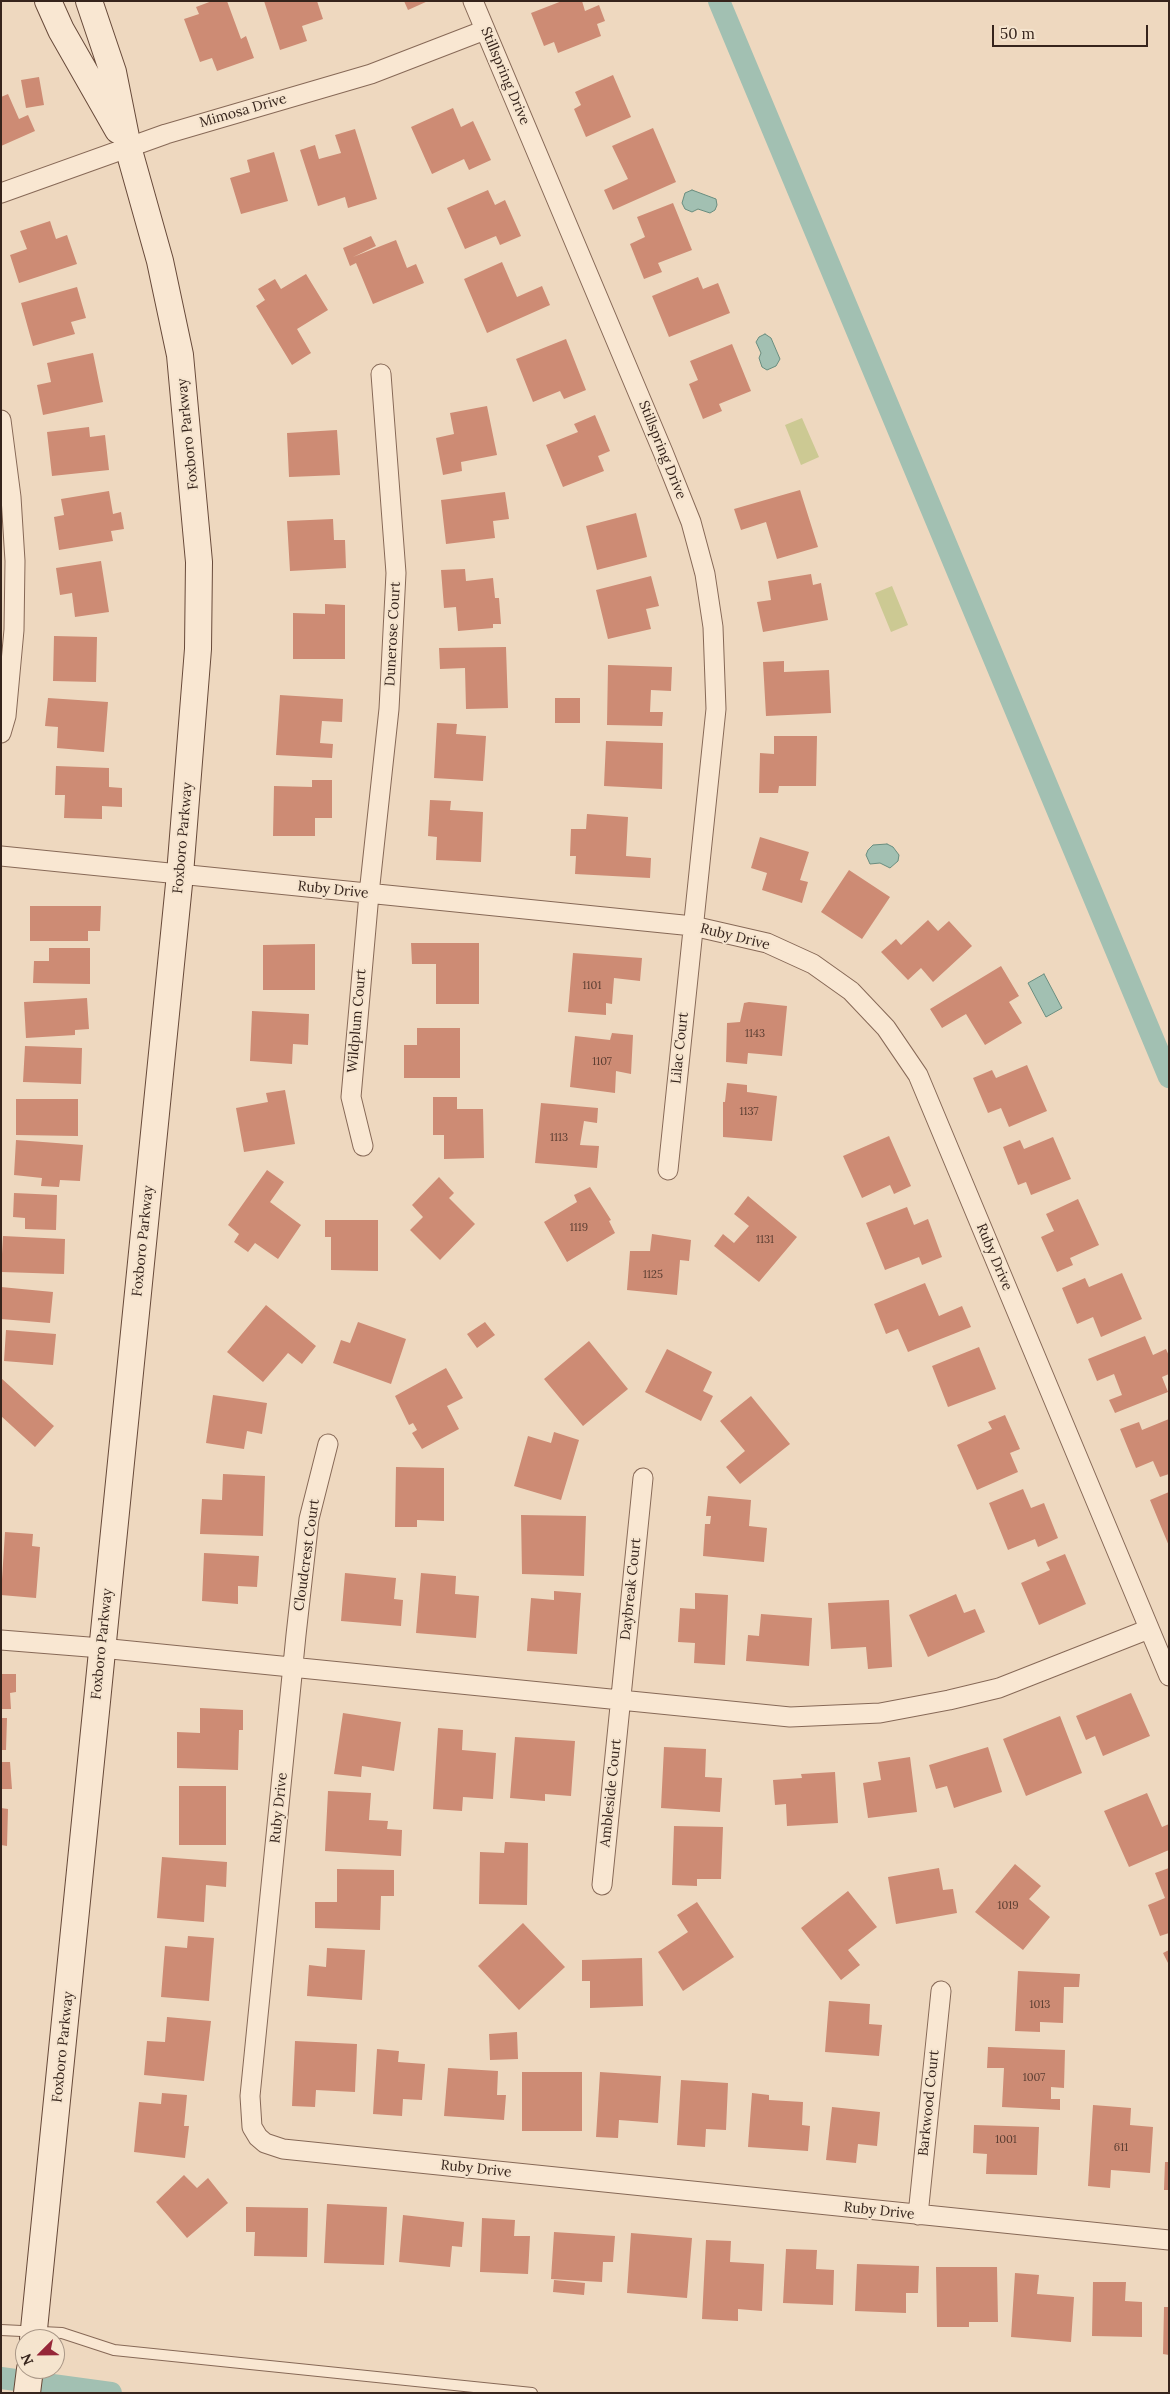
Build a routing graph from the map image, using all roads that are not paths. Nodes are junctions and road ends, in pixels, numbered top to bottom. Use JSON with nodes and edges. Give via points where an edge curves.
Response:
{"nodes":[{"id":1,"x":48,"y":1,"type":"edge"},
{"id":2,"x":89,"y":1,"type":"edge"},
{"id":3,"x":473,"y":1,"type":"edge"},
{"id":4,"x":485,"y":30,"type":"junction"},
{"id":5,"x":128,"y":147,"type":"junction"},
{"id":6,"x":1,"y":194,"type":"edge"},
{"id":7,"x":381,"y":374,"type":"dead end"},
{"id":8,"x":1,"y":420,"type":"edge"},
{"id":9,"x":1,"y":733,"type":"edge"},
{"id":10,"x":1,"y":856,"type":"edge"},
{"id":11,"x":180,"y":874,"type":"junction"},
{"id":12,"x":369,"y":894,"type":"junction"},
{"id":13,"x":693,"y":926,"type":"junction"},
{"id":14,"x":363,"y":1146,"type":"dead end"},
{"id":15,"x":668,"y":1170,"type":"dead end"},
{"id":16,"x":328,"y":1444,"type":"dead end"},
{"id":17,"x":643,"y":1478,"type":"dead end"},
{"id":18,"x":1149,"y":1629,"type":"junction"},
{"id":19,"x":1,"y":1640,"type":"edge"},
{"id":20,"x":101,"y":1648,"type":"junction"},
{"id":21,"x":293,"y":1668,"type":"junction"},
{"id":22,"x":1169,"y":1676,"type":"edge"},
{"id":23,"x":621,"y":1700,"type":"junction"},
{"id":24,"x":602,"y":1885,"type":"dead end"},
{"id":25,"x":941,"y":1991,"type":"dead end"},
{"id":26,"x":918,"y":2215,"type":"junction"},
{"id":27,"x":1169,"y":2240,"type":"edge"},
{"id":28,"x":34,"y":2329,"type":"edge"},
{"id":29,"x":1,"y":2330,"type":"edge"},
{"id":30,"x":15,"y":2332,"type":"edge"},
{"id":31,"x":65,"y":2334,"type":"edge"},
{"id":32,"x":29,"y":2379,"type":"edge"},
{"id":33,"x":27,"y":2393,"type":"edge"},
{"id":34,"x":532,"y":2393,"type":"edge"}],
"edges":[{"from":1,"to":5,"type":"main road","name":"Foxboro Parkway","via":[[60,30]]},
{"from":2,"to":5,"type":"main road","name":"Foxboro Parkway","via":[[113,72]]},
{"from":3,"to":4,"type":"street","name":"Stillspring Drive"},
{"from":4,"to":5,"type":"street","name":"Mimosa Drive","via":[[371,74]]},
{"from":4,"to":13,"type":"street","name":"Stillspring Drive","via":[[663,452],[691,522],[705,574],[713,627],[716,709]]},
{"from":5,"to":6,"type":"street","name":"Mimosa Drive"},
{"from":5,"to":11,"type":"main road","name":"Foxboro Parkway","via":[[160,261],[180,355],[196,512],[198,649]]},
{"from":7,"to":12,"type":"street","name":"Dunerose Court","via":[[396,573],[389,709]]},
{"from":8,"to":9,"type":"street","via":[[11,497],[14,561],[14,630],[6,716]]},
{"from":10,"to":11,"type":"street","name":"Ruby Drive"},
{"from":11,"to":12,"type":"street","name":"Ruby Drive"},
{"from":11,"to":20,"type":"main road","name":"Foxboro Parkway"},
{"from":12,"to":13,"type":"street","name":"Ruby Drive"},
{"from":12,"to":14,"type":"street","name":"Wildplum Court","via":[[351,1097]]},
{"from":13,"to":15,"type":"street","name":"Lilac Court"},
{"from":13,"to":18,"type":"street","name":"Ruby Drive","via":[[768,943],[813,964],[851,991],[886,1028],[918,1075]]},
{"from":16,"to":21,"type":"street","name":"Cloudcrest Court","via":[[309,1519]]},
{"from":17,"to":23,"type":"street","name":"Daybreak Court"},
{"from":18,"to":22,"type":"street","name":"Ruby Drive"},
{"from":18,"to":23,"type":"street","via":[[999,1688],[880,1713],[790,1717]]},
{"from":19,"to":20,"type":"street"},
{"from":20,"to":21,"type":"street"},
{"from":20,"to":28,"type":"main road","name":"Foxboro Parkway"},
{"from":21,"to":23,"type":"street"},
{"from":21,"to":26,"type":"street","name":"Ruby Drive","via":[[249,2106],[252,2127],[265,2143],[283,2149]]},
{"from":23,"to":24,"type":"street","name":"Ambleside Court"},
{"from":25,"to":26,"type":"street","name":"Barkwood Court"},
{"from":26,"to":27,"type":"street","name":"Ruby Drive"},
{"from":29,"to":30,"type":"lane"},
{"from":31,"to":34,"type":"lane","via":[[114,2350]]},
{"from":32,"to":33,"type":"main road"}]}
